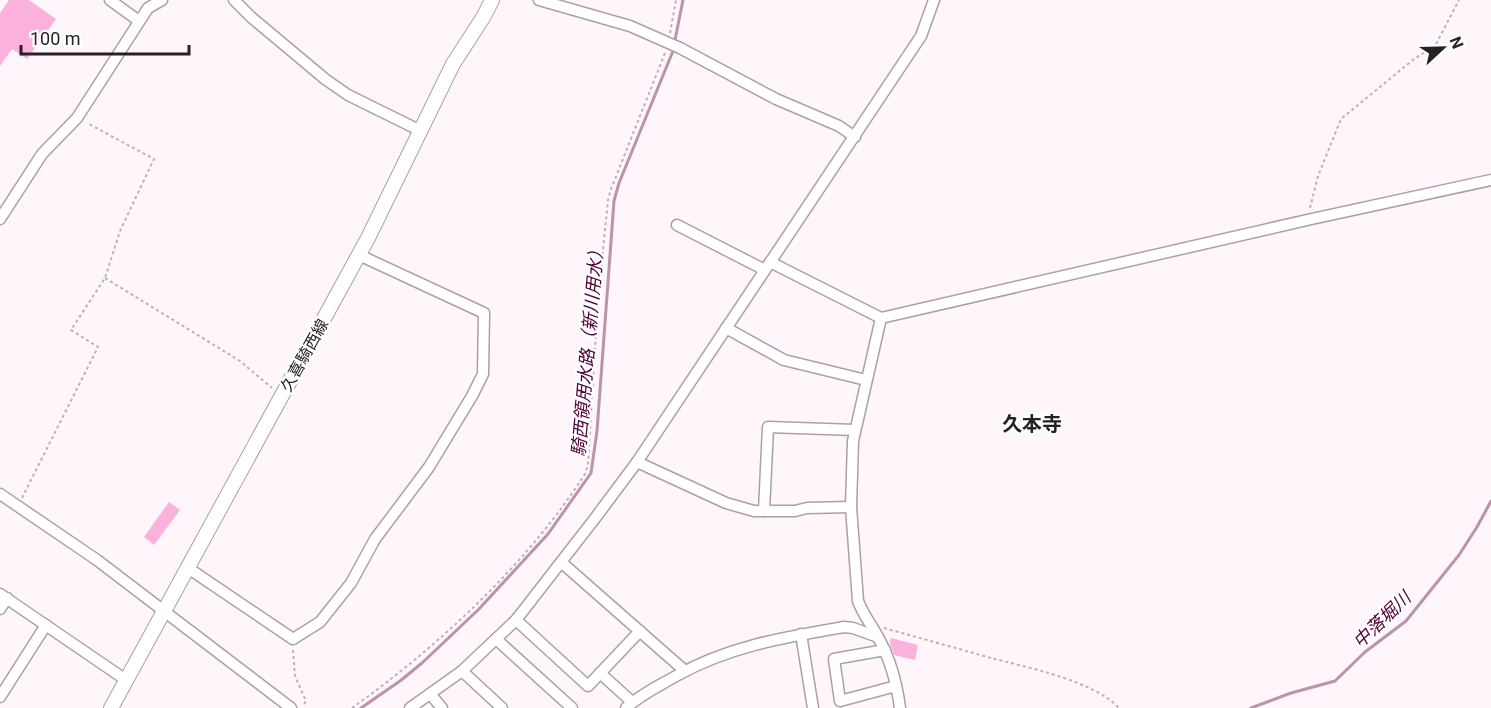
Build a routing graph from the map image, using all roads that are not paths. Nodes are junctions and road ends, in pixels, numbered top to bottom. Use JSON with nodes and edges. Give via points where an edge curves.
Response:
{"nodes":[{"id":1,"x":110,"y":0,"type":"edge"},
{"id":2,"x":162,"y":0,"type":"edge"},
{"id":3,"x":234,"y":0,"type":"edge"},
{"id":4,"x":492,"y":0,"type":"edge"},
{"id":5,"x":539,"y":0,"type":"edge"},
{"id":6,"x":934,"y":0,"type":"edge"},
{"id":7,"x":139,"y":21,"type":"junction"},
{"id":8,"x":421,"y":131,"type":"junction"},
{"id":9,"x":855,"y":137,"type":"junction"},
{"id":10,"x":1491,"y":180,"type":"edge"},
{"id":11,"x":0,"y":219,"type":"edge"},
{"id":12,"x":677,"y":225,"type":"dead end"},
{"id":13,"x":359,"y":255,"type":"junction"},
{"id":14,"x":768,"y":266,"type":"junction"},
{"id":15,"x":881,"y":318,"type":"junction"},
{"id":16,"x":726,"y":328,"type":"junction"},
{"id":17,"x":866,"y":380,"type":"junction"},
{"id":18,"x":855,"y":430,"type":"junction"},
{"id":19,"x":637,"y":462,"type":"junction"},
{"id":20,"x":0,"y":494,"type":"edge"},
{"id":21,"x":851,"y":507,"type":"junction"},
{"id":22,"x":764,"y":511,"type":"junction"},
{"id":23,"x":561,"y":562,"type":"junction"},
{"id":24,"x":188,"y":568,"type":"junction"},
{"id":25,"x":3,"y":596,"type":"edge"},
{"id":26,"x":0,"y":609,"type":"edge"},
{"id":27,"x":164,"y":612,"type":"junction"},
{"id":28,"x":516,"y":620,"type":"junction"},
{"id":29,"x":46,"y":625,"type":"junction"},
{"id":30,"x":640,"y":631,"type":"junction"},
{"id":31,"x":801,"y":634,"type":"junction"},
{"id":32,"x":878,"y":637,"type":"junction"},
{"id":33,"x":496,"y":639,"type":"junction"},
{"id":34,"x":885,"y":650,"type":"junction"},
{"id":35,"x":685,"y":670,"type":"junction"},
{"id":36,"x":462,"y":671,"type":"junction"},
{"id":37,"x":600,"y":673,"type":"junction"},
{"id":38,"x":126,"y":680,"type":"junction"},
{"id":39,"x":896,"y":686,"type":"junction"},
{"id":40,"x":431,"y":695,"type":"junction"},
{"id":41,"x":0,"y":697,"type":"edge"},
{"id":42,"x":629,"y":705,"type":"edge"},
{"id":43,"x":111,"y":708,"type":"edge"},
{"id":44,"x":291,"y":708,"type":"edge"},
{"id":45,"x":410,"y":708,"type":"edge"},
{"id":46,"x":442,"y":708,"type":"edge"},
{"id":47,"x":502,"y":708,"type":"edge"},
{"id":48,"x":572,"y":708,"type":"edge"},
{"id":49,"x":813,"y":708,"type":"edge"},
{"id":50,"x":900,"y":708,"type":"edge"}],
"edges":[{"from":1,"to":7,"type":"street"},
{"from":2,"to":7,"type":"street","via":[[148,8]]},
{"from":3,"to":8,"type":"street","via":[[325,79],[348,95]]},
{"from":4,"to":8,"type":"main road","name":"久喜騎西線","via":[[453,64]]},
{"from":5,"to":9,"type":"street","via":[[630,26]]},
{"from":6,"to":9,"type":"street","via":[[921,36]]},
{"from":7,"to":11,"type":"street","via":[[76,118],[42,154]]},
{"from":8,"to":13,"type":"main road","name":"久喜騎西線"},
{"from":9,"to":14,"type":"street"},
{"from":10,"to":15,"type":"street"},
{"from":12,"to":14,"type":"street"},
{"from":13,"to":24,"type":"main road","name":"久喜騎西線"},
{"from":13,"to":24,"type":"street","via":[[484,313],[483,374],[472,396],[429,467],[375,539],[351,583],[320,622],[293,639]]},
{"from":14,"to":15,"type":"street"},
{"from":14,"to":16,"type":"street"},
{"from":15,"to":17,"type":"street"},
{"from":16,"to":17,"type":"street","via":[[784,360]]},
{"from":16,"to":19,"type":"street"},
{"from":17,"to":18,"type":"street"},
{"from":18,"to":21,"type":"street"},
{"from":18,"to":22,"type":"street","via":[[768,427]]},
{"from":19,"to":22,"type":"street","via":[[726,503]]},
{"from":19,"to":23,"type":"street"},
{"from":20,"to":27,"type":"street","via":[[97,560]]},
{"from":21,"to":22,"type":"street"},
{"from":21,"to":32,"type":"street","via":[[858,601]]},
{"from":23,"to":28,"type":"street"},
{"from":23,"to":30,"type":"street"},
{"from":24,"to":27,"type":"main road","name":"久喜騎西線"},
{"from":25,"to":26,"type":"street"},
{"from":25,"to":29,"type":"street"},
{"from":27,"to":38,"type":"main road","name":"久喜騎西線"},
{"from":27,"to":44,"type":"street"},
{"from":28,"to":33,"type":"street"},
{"from":28,"to":37,"type":"street","via":[[588,686]]},
{"from":29,"to":38,"type":"street"},
{"from":29,"to":41,"type":"street"},
{"from":30,"to":35,"type":"street"},
{"from":30,"to":37,"type":"street"},
{"from":31,"to":32,"type":"street","via":[[853,627]]},
{"from":31,"to":35,"type":"street","via":[[735,649]]},
{"from":31,"to":49,"type":"street"},
{"from":32,"to":34,"type":"street"},
{"from":33,"to":36,"type":"street"},
{"from":33,"to":48,"type":"street"},
{"from":34,"to":39,"type":"street"},
{"from":34,"to":39,"type":"street","via":[[834,659],[840,700]]},
{"from":35,"to":42,"type":"street"},
{"from":36,"to":40,"type":"street"},
{"from":36,"to":47,"type":"street"},
{"from":37,"to":42,"type":"street"},
{"from":38,"to":43,"type":"main road","name":"久喜騎西線"},
{"from":39,"to":50,"type":"street"},
{"from":40,"to":45,"type":"street"},
{"from":40,"to":46,"type":"street"}]}
